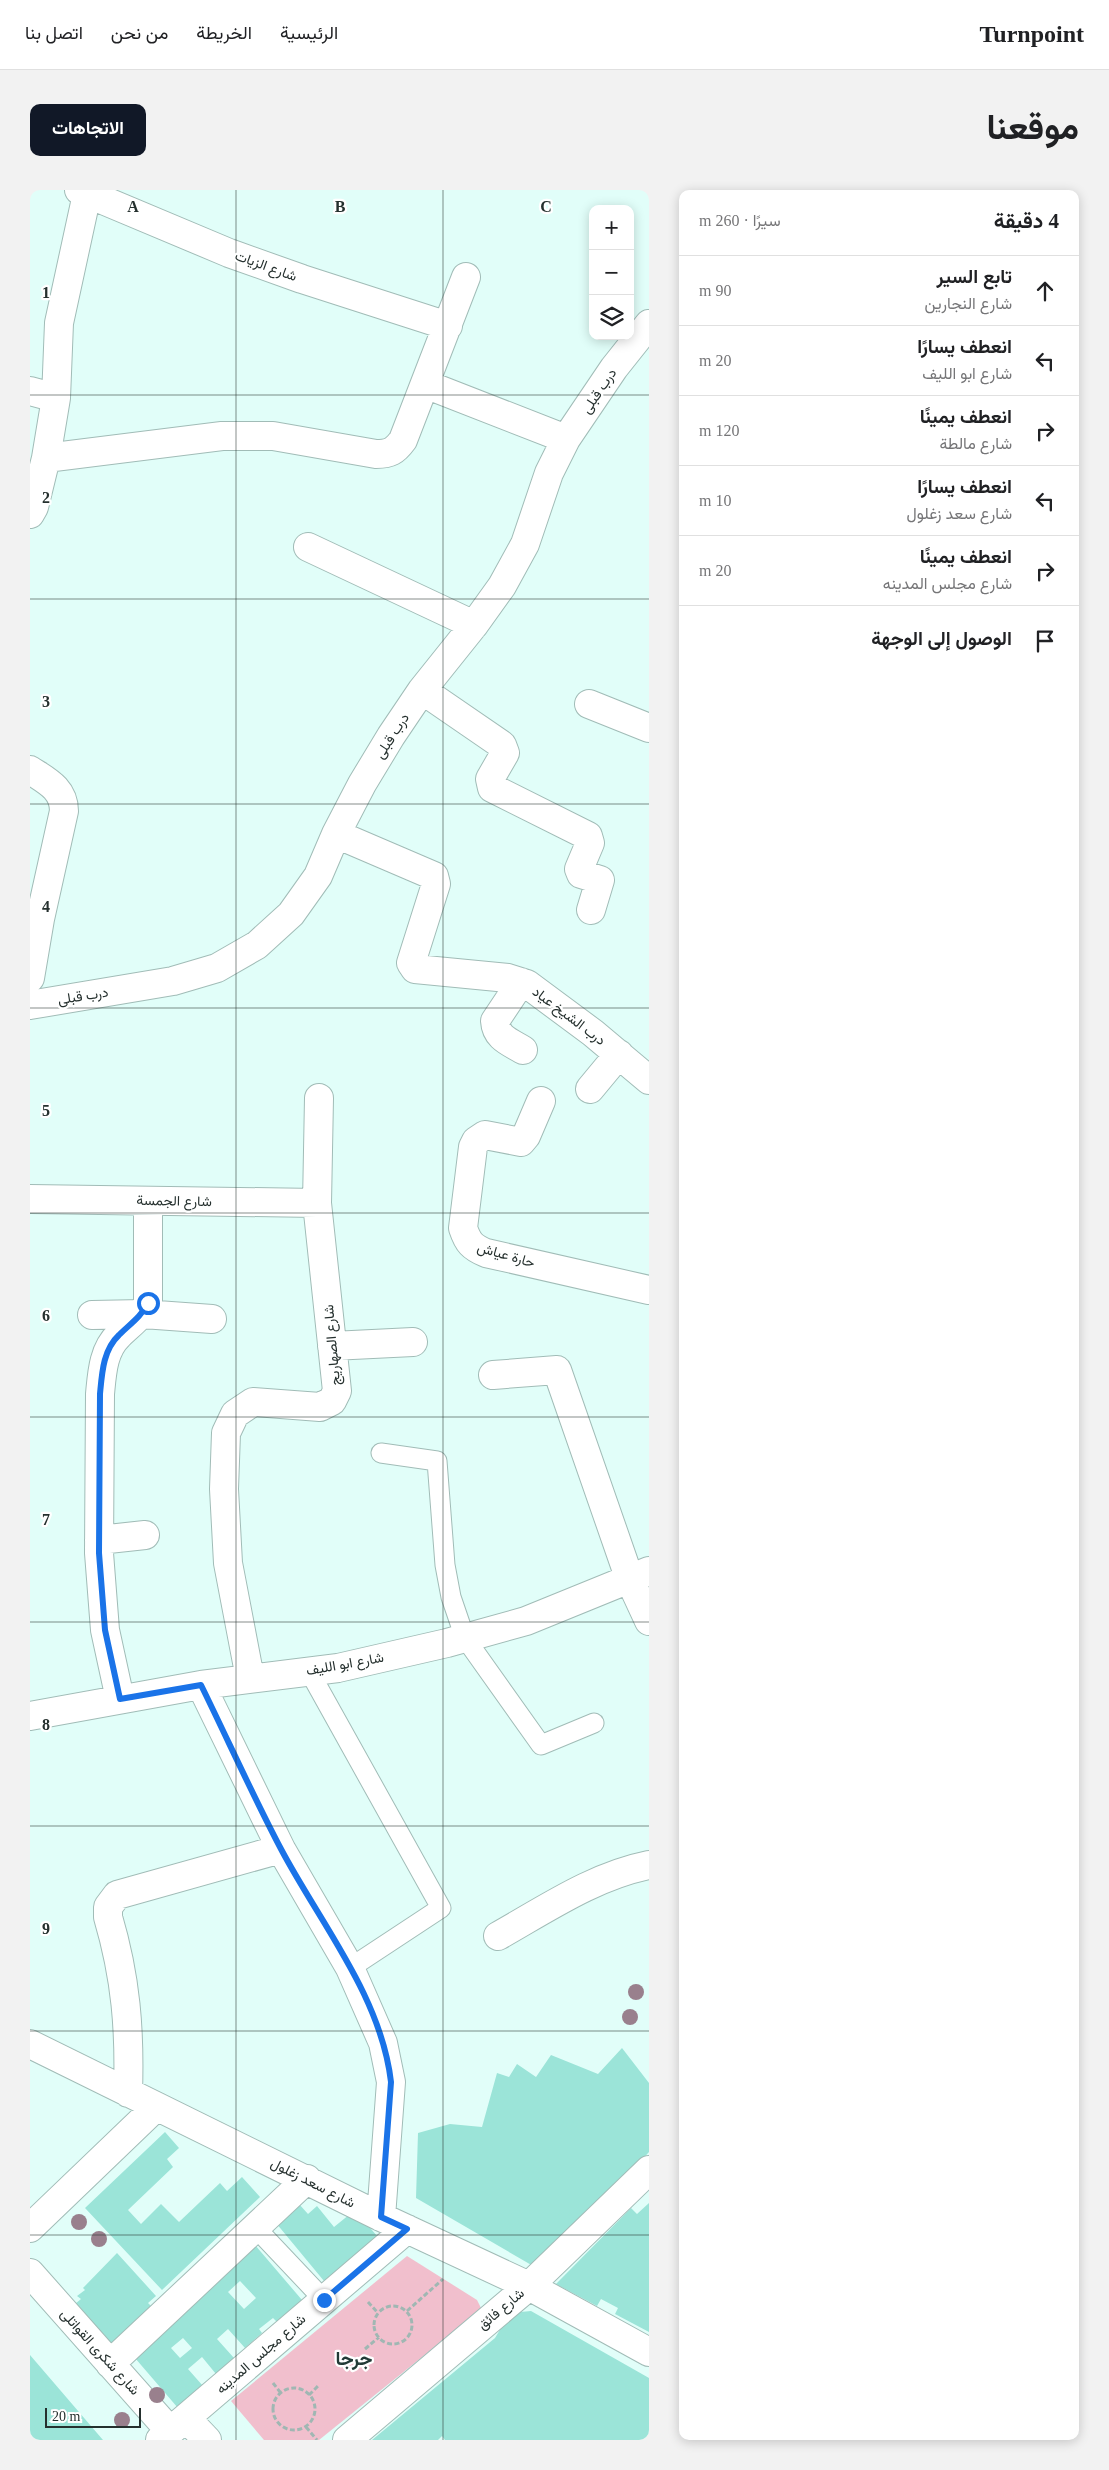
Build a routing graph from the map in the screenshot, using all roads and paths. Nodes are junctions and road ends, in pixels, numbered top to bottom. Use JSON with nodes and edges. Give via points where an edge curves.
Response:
{"nodes":[{"id":1,"x":83,"y":192,"type":"edge"},
{"id":2,"x":466,"y":277,"type":"dead end"},
{"id":3,"x":649,"y":324,"type":"edge"},
{"id":4,"x":448,"y":326,"type":"junction"},
{"id":5,"x":426,"y":384,"type":"junction"},
{"id":6,"x":43,"y":394,"type":"edge"},
{"id":7,"x":566,"y":439,"type":"junction"},
{"id":8,"x":46,"y":458,"type":"junction"},
{"id":9,"x":30,"y":514,"type":"edge"},
{"id":10,"x":308,"y":547,"type":"dead end"},
{"id":11,"x":474,"y":625,"type":"junction"},
{"id":12,"x":422,"y":690,"type":"junction"},
{"id":13,"x":589,"y":704,"type":"dead end"},
{"id":14,"x":649,"y":728,"type":"edge"},
{"id":15,"x":30,"y":770,"type":"edge"},
{"id":16,"x":336,"y":834,"type":"junction"},
{"id":17,"x":591,"y":910,"type":"dead end"},
{"id":18,"x":30,"y":978,"type":"edge"},
{"id":19,"x":521,"y":982,"type":"junction"},
{"id":20,"x":30,"y":1005,"type":"edge"},
{"id":21,"x":523,"y":1050,"type":"dead end"},
{"id":22,"x":619,"y":1054,"type":"junction"},
{"id":23,"x":647,"y":1073,"type":"edge"},
{"id":24,"x":590,"y":1089,"type":"dead end"},
{"id":25,"x":318,"y":1098,"type":"dead end"},
{"id":26,"x":541,"y":1101,"type":"dead end"},
{"id":27,"x":30,"y":1199,"type":"edge"},
{"id":28,"x":148,"y":1201,"type":"junction"},
{"id":29,"x":317,"y":1203,"type":"junction"},
{"id":30,"x":649,"y":1290,"type":"edge"},
{"id":31,"x":143,"y":1314,"type":"junction"},
{"id":32,"x":92,"y":1315,"type":"dead end"},
{"id":33,"x":212,"y":1319,"type":"dead end"},
{"id":34,"x":414,"y":1342,"type":"dead end"},
{"id":35,"x":332,"y":1346,"type":"junction"},
{"id":36,"x":492,"y":1375,"type":"dead end"},
{"id":37,"x":381,"y":1452,"type":"dead end"},
{"id":38,"x":144,"y":1534,"type":"dead end"},
{"id":39,"x":99,"y":1540,"type":"junction"},
{"id":40,"x":639,"y":1576,"type":"edge"},
{"id":41,"x":649,"y":1621,"type":"edge"},
{"id":42,"x":465,"y":1638,"type":"junction"},
{"id":43,"x":309,"y":1671,"type":"junction"},
{"id":44,"x":250,"y":1678,"type":"junction"},
{"id":45,"x":201,"y":1685,"type":"junction"},
{"id":46,"x":120,"y":1699,"type":"junction"},
{"id":47,"x":30,"y":1716,"type":"edge"},
{"id":48,"x":594,"y":1723,"type":"dead end"},
{"id":49,"x":281,"y":1849,"type":"junction"},
{"id":50,"x":649,"y":1865,"type":"edge"},
{"id":51,"x":498,"y":1936,"type":"dead end"},
{"id":52,"x":350,"y":1968,"type":"junction"},
{"id":53,"x":30,"y":2044,"type":"edge"},
{"id":54,"x":128,"y":2093,"type":"junction"},
{"id":55,"x":156,"y":2107,"type":"junction"},
{"id":56,"x":649,"y":2170,"type":"edge"},
{"id":57,"x":307,"y":2179,"type":"junction"},
{"id":58,"x":381,"y":2217,"type":"junction"},
{"id":59,"x":30,"y":2228,"type":"edge"},
{"id":60,"x":255,"y":2228,"type":"junction"},
{"id":61,"x":407,"y":2229,"type":"junction"},
{"id":62,"x":30,"y":2274,"type":"edge"},
{"id":63,"x":443,"y":2279,"type":"dead end"},
{"id":64,"x":529,"y":2286,"type":"junction"},
{"id":65,"x":324,"y":2300,"type":"junction"},
{"id":66,"x":406,"y":2311,"type":"junction"},
{"id":67,"x":379,"y":2337,"type":"junction"},
{"id":68,"x":366,"y":2349,"type":"dead end"},
{"id":69,"x":649,"y":2352,"type":"edge"},
{"id":70,"x":110,"y":2364,"type":"junction"},
{"id":71,"x":318,"y":2386,"type":"dead end"},
{"id":72,"x":309,"y":2395,"type":"junction"},
{"id":73,"x":306,"y":2427,"type":"junction"},
{"id":74,"x":172,"y":2430,"type":"edge"},
{"id":75,"x":207,"y":2440,"type":"edge"},
{"id":76,"x":317,"y":2440,"type":"edge"},
{"id":77,"x":347,"y":2440,"type":"edge"}],
"edges":[{"from":1,"to":4,"type":"street","name":"شارع الزيات","via":[[229,253]]},
{"from":1,"to":6,"type":"street"},
{"from":2,"to":4,"type":"street"},
{"from":3,"to":7,"type":"street","name":"درب قبلى","via":[[614,368]]},
{"from":4,"to":5,"type":"street"},
{"from":5,"to":7,"type":"street"},
{"from":5,"to":8,"type":"street","via":[[402,440],[396,450],[388,454],[273,436],[222,436]]},
{"from":6,"to":8,"type":"street"},
{"from":7,"to":11,"type":"street","name":"درب قبلى","via":[[546,482],[525,544],[502,586]]},
{"from":8,"to":9,"type":"street"},
{"from":10,"to":11,"type":"street"},
{"from":11,"to":12,"type":"street","name":"درب قبلى"},
{"from":12,"to":16,"type":"street","name":"درب قبلى","via":[[390,736]]},
{"from":12,"to":17,"type":"street","via":[[502,745],[505,753],[490,779],[492,788],[588,836],[590,843],[579,869],[581,874],[600,880]]},
{"from":13,"to":14,"type":"street"},
{"from":15,"to":18,"type":"street","via":[[53,785],[64,801]]},
{"from":16,"to":19,"type":"street","name":"درب الشيخ عياد","via":[[434,876],[436,884],[411,963],[415,970],[508,978]]},
{"from":16,"to":20,"type":"street","name":"درب قبلى","via":[[318,876],[292,914],[257,945],[217,968],[173,981]]},
{"from":19,"to":21,"type":"street","via":[[495,1021],[501,1037]]},
{"from":19,"to":22,"type":"street","name":"درب الشيخ عياد","via":[[545,996]]},
{"from":22,"to":23,"type":"street","name":"درب الشيخ عياد"},
{"from":22,"to":24,"type":"street"},
{"from":25,"to":29,"type":"street","name":"شارع الصهاريج"},
{"from":26,"to":30,"type":"street","name":"حارة عياش","via":[[521,1142],[485,1135],[472,1147],[463,1228],[466,1238],[472,1247],[486,1253]]},
{"from":27,"to":28,"type":"street","name":"شارع الجمسة"},
{"from":28,"to":29,"type":"street","name":"شارع الجمسة"},
{"from":28,"to":31,"type":"street","via":[[148,1303]]},
{"from":29,"to":35,"type":"street","name":"شارع الصهاريج"},
{"from":31,"to":32,"type":"street"},
{"from":31,"to":33,"type":"street"},
{"from":31,"to":39,"type":"street","via":[[109,1347],[102,1368]]},
{"from":34,"to":35,"type":"street"},
{"from":35,"to":44,"type":"street","name":"شارع الصهاريج","via":[[337,1391],[332,1400],[320,1407],[253,1402],[235,1414],[226,1432],[224,1489],[228,1563]]},
{"from":36,"to":40,"type":"street","via":[[557,1370]]},
{"from":37,"to":42,"type":"lane","via":[[437,1461],[445,1565],[451,1597]]},
{"from":38,"to":39,"type":"street"},
{"from":39,"to":46,"type":"street","via":[[105,1630]]},
{"from":40,"to":41,"type":"street"},
{"from":40,"to":42,"type":"street","name":"شارع ابو الليف","via":[[526,1621]]},
{"from":42,"to":43,"type":"street","name":"شارع ابو الليف","via":[[338,1668]]},
{"from":42,"to":48,"type":"lane","via":[[541,1744]]},
{"from":43,"to":44,"type":"street","name":"شارع ابو الليف"},
{"from":43,"to":52,"type":"lane","via":[[441,1908]]},
{"from":44,"to":45,"type":"street","name":"شارع ابو الليف"},
{"from":45,"to":46,"type":"street","name":"شارع ابو الليف"},
{"from":45,"to":49,"type":"street"},
{"from":46,"to":47,"type":"street","name":"شارع ابو الليف"},
{"from":49,"to":52,"type":"street"},
{"from":49,"to":54,"type":"street","via":[[117,1896],[108,1908],[130,2035]]},
{"from":50,"to":51,"type":"street","via":[[628,1869],[582,1889]]},
{"from":52,"to":58,"type":"street","via":[[376,2023],[389,2064],[391,2082]]},
{"from":53,"to":54,"type":"street","name":"شارع سعد زغلول"},
{"from":54,"to":55,"type":"street","name":"شارع سعد زغلول"},
{"from":55,"to":57,"type":"street","name":"شارع سعد زغلول"},
{"from":55,"to":59,"type":"street"},
{"from":56,"to":64,"type":"street","name":"شارع فائق"},
{"from":57,"to":58,"type":"street","name":"شارع سعد زغلول"},
{"from":57,"to":60,"type":"street"},
{"from":58,"to":61,"type":"street","name":"شارع سعد زغلول"},
{"from":60,"to":65,"type":"lane"},
{"from":60,"to":70,"type":"street"},
{"from":61,"to":64,"type":"street","name":"شارع سعد زغلول"},
{"from":61,"to":65,"type":"street","name":"شارع مجلس المدينه"},
{"from":62,"to":70,"type":"street","name":"شارع شكرى القواتلى"},
{"from":63,"to":66,"type":"path"},
{"from":64,"to":69,"type":"street","name":"شارع سعد زغلول"},
{"from":64,"to":77,"type":"street","name":"شارع فائق"},
{"from":65,"to":74,"type":"street","name":"شارع مجلس المدينه"},
{"from":66,"to":67,"type":"path","via":[[388,2306],[378,2313],[374,2326]]},
{"from":66,"to":67,"type":"path","via":[[412,2320],[407,2338],[388,2344]]},
{"from":67,"to":68,"type":"path"},
{"from":70,"to":74,"type":"street","name":"شارع شكرى القواتلى"},
{"from":71,"to":72,"type":"path"},
{"from":72,"to":73,"type":"path","via":[[315,2407]]},
{"from":72,"to":73,"type":"path","via":[[297,2388],[289,2389],[280,2392],[273,2405],[277,2422],[282,2427],[296,2430]]},
{"from":73,"to":76,"type":"path"},
{"from":74,"to":75,"type":"street","name":"شارع شكرى القواتلى"}]}
